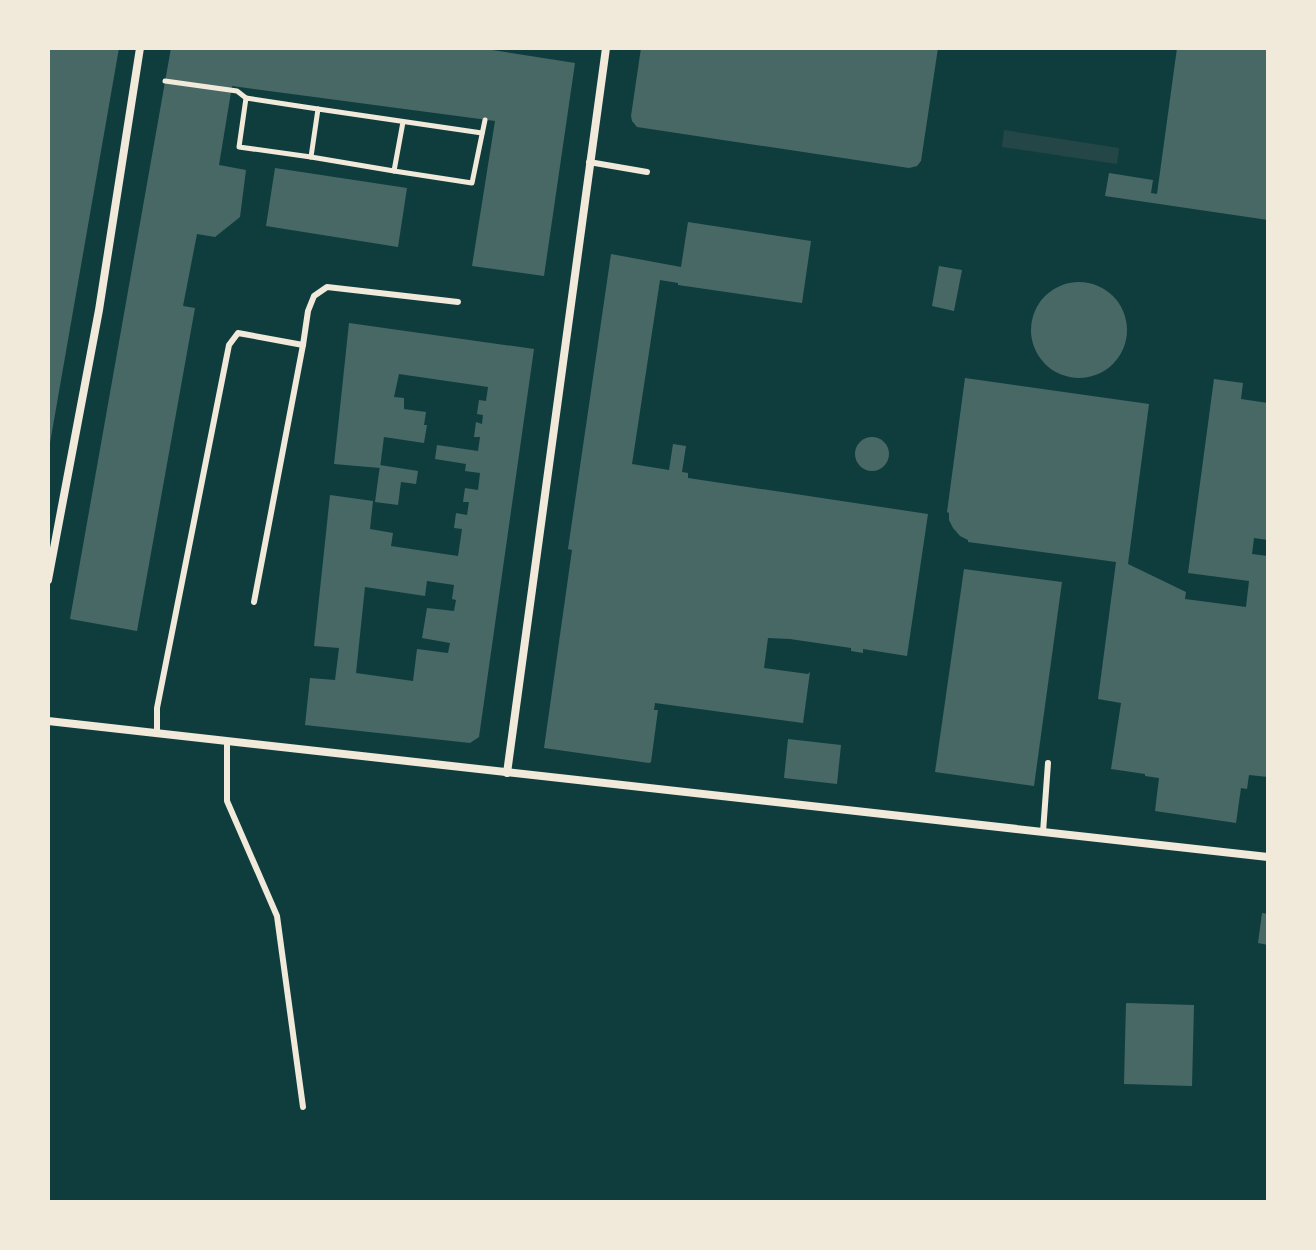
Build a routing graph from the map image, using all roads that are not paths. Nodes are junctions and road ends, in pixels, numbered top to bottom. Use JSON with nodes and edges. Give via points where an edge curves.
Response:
{"nodes":[{"id":1,"x":140,"y":48,"type":"edge"},
{"id":2,"x":606,"y":48,"type":"edge"},
{"id":3,"x":589,"y":162,"type":"junction"},
{"id":4,"x":647,"y":172,"type":"dead end"},
{"id":5,"x":458,"y":302,"type":"dead end"},
{"id":6,"x":303,"y":345,"type":"junction"},
{"id":7,"x":48,"y":580,"type":"edge"},
{"id":8,"x":254,"y":602,"type":"dead end"},
{"id":9,"x":48,"y":721,"type":"edge"},
{"id":10,"x":157,"y":733,"type":"junction"},
{"id":11,"x":227,"y":741,"type":"junction"},
{"id":12,"x":1048,"y":763,"type":"dead end"},
{"id":13,"x":507,"y":773,"type":"junction"},
{"id":14,"x":1043,"y":832,"type":"junction"},
{"id":15,"x":1268,"y":857,"type":"edge"},
{"id":16,"x":303,"y":1107,"type":"dead end"}],
"edges":[{"from":1,"to":7,"type":"street","via":[[99,310]]},
{"from":2,"to":3,"type":"street"},
{"from":3,"to":4,"type":"lane"},
{"from":3,"to":13,"type":"street"},
{"from":5,"to":6,"type":"lane","via":[[327,287],[314,296]]},
{"from":6,"to":8,"type":"lane"},
{"from":6,"to":10,"type":"lane","via":[[238,333],[229,345],[157,708]]},
{"from":9,"to":10,"type":"street"},
{"from":10,"to":11,"type":"street"},
{"from":11,"to":13,"type":"street"},
{"from":11,"to":16,"type":"lane","via":[[227,801],[277,916]]},
{"from":12,"to":14,"type":"lane"},
{"from":13,"to":14,"type":"street"},
{"from":14,"to":15,"type":"street"}]}
